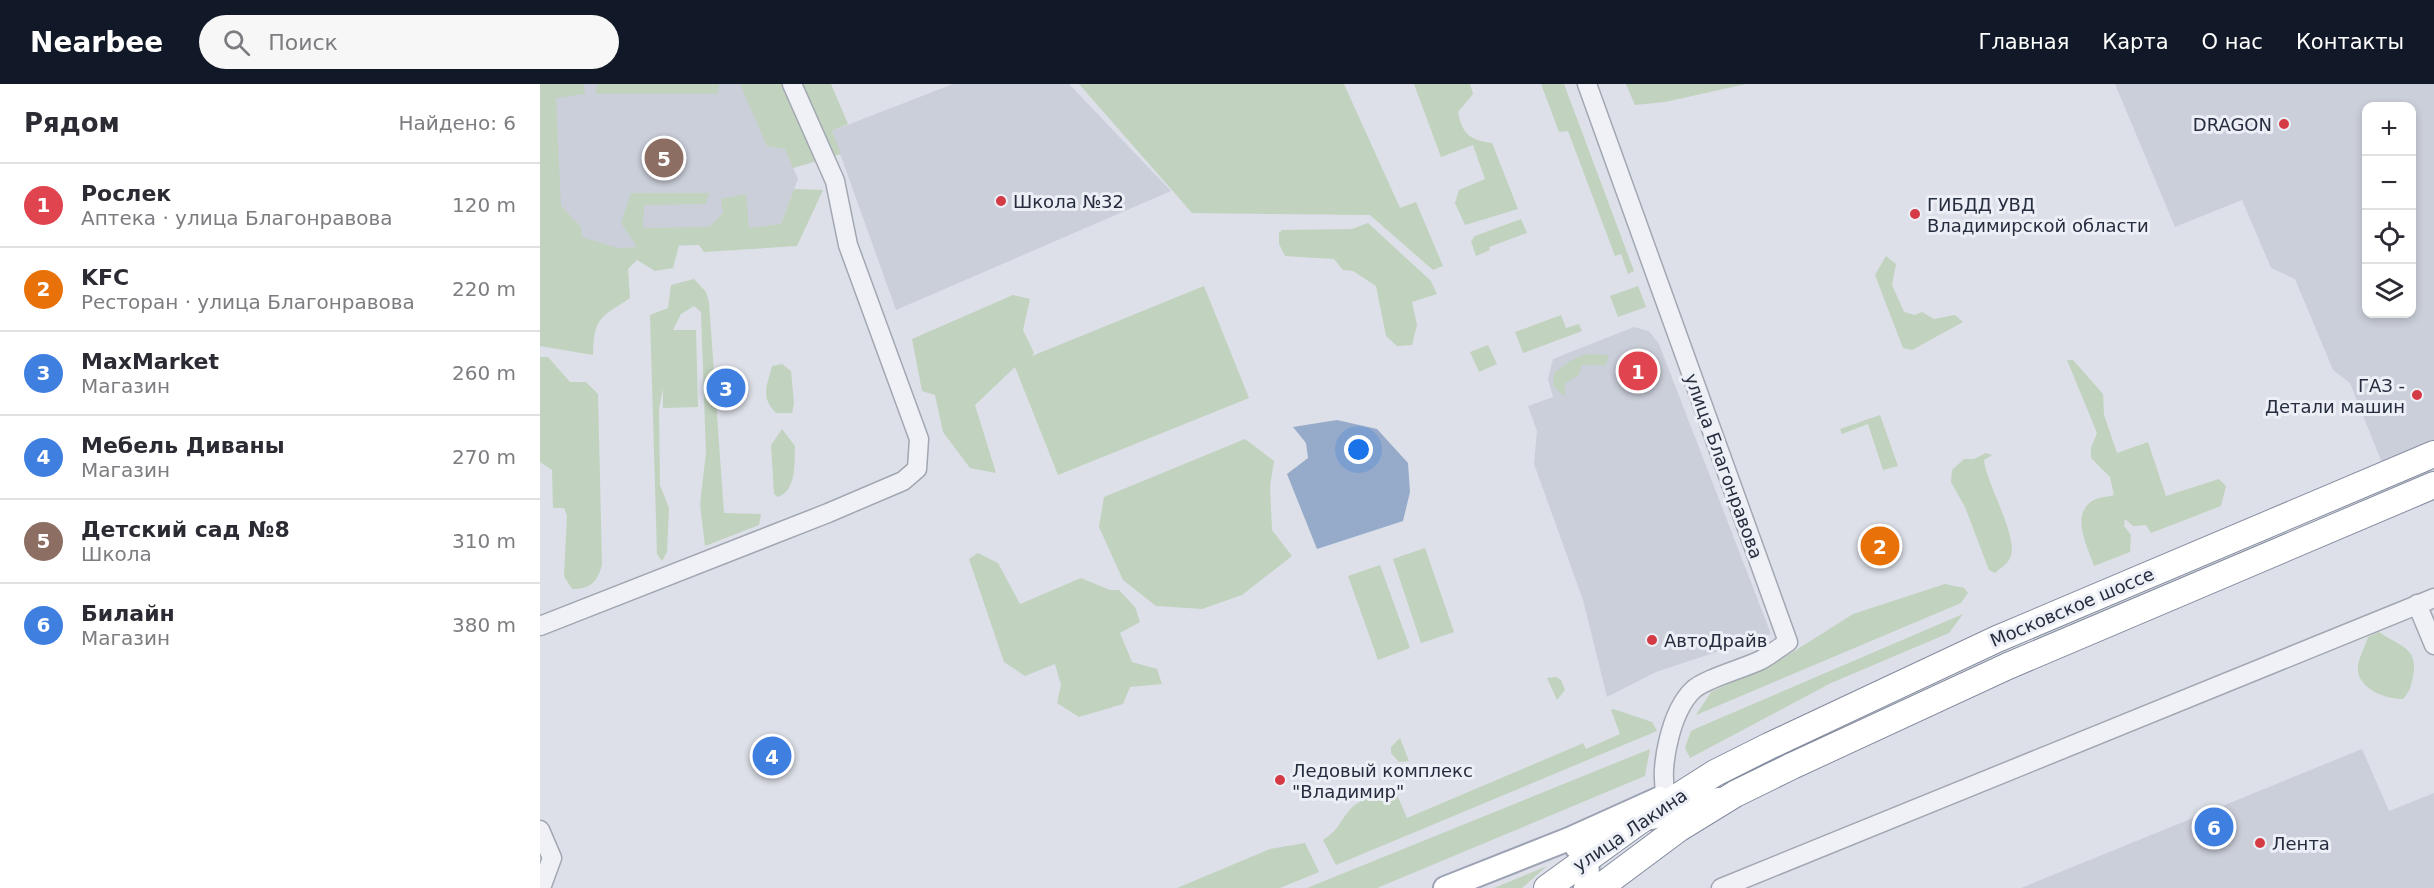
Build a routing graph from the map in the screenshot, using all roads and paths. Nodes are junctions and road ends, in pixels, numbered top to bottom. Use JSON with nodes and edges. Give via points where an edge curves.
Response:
{"nodes":[{"id":1,"x":792,"y":84,"type":"edge"},
{"id":2,"x":1587,"y":84,"type":"edge"},
{"id":3,"x":2434,"y":454,"type":"edge"},
{"id":4,"x":2434,"y":485,"type":"edge"},
{"id":5,"x":2425,"y":601,"type":"edge"},
{"id":6,"x":540,"y":626,"type":"edge"},
{"id":7,"x":2434,"y":645,"type":"edge"},
{"id":8,"x":1714,"y":773,"type":"joint"},
{"id":9,"x":1735,"y":794,"type":"junction"},
{"id":10,"x":1667,"y":804,"type":"junction"},
{"id":11,"x":1638,"y":822,"type":"junction"},
{"id":12,"x":540,"y":830,"type":"edge"},
{"id":13,"x":1569,"y":839,"type":"junction"},
{"id":14,"x":1547,"y":848,"type":"junction"},
{"id":15,"x":1586,"y":859,"type":"junction"},
{"id":16,"x":541,"y":888,"type":"edge"},
{"id":17,"x":1445,"y":888,"type":"edge"},
{"id":18,"x":1547,"y":888,"type":"edge"},
{"id":19,"x":1585,"y":888,"type":"edge"},
{"id":20,"x":1594,"y":888,"type":"edge"},
{"id":21,"x":1599,"y":888,"type":"edge"},
{"id":22,"x":1721,"y":888,"type":"edge"}],
"edges":[{"from":1,"to":6,"type":"street","via":[[835,181],[848,245],[919,439],[917,469],[903,481],[820,517]]},
{"from":2,"to":10,"type":"street","name":"улица Благонравова","via":[[1788,642],[1763,659],[1693,689],[1671,732],[1662,772]]},
{"from":3,"to":8,"type":"highway","name":"Московское шоссе","via":[[1997,639]]},
{"from":4,"to":9,"type":"highway","name":"Московское шоссе","via":[[2008,666]]},
{"from":5,"to":7,"type":"street"},
{"from":5,"to":22,"type":"street"},
{"from":8,"to":10,"type":"highway","name":"улица Лакина"},
{"from":9,"to":10,"type":"main road"},
{"from":9,"to":21,"type":"highway","name":"улица Лакина"},
{"from":10,"to":11,"type":"highway","name":"улица Лакина"},
{"from":10,"to":13,"type":"main road"},
{"from":10,"to":20,"type":"main road"},
{"from":11,"to":13,"type":"main road"},
{"from":11,"to":15,"type":"highway","name":"улица Лакина"},
{"from":12,"to":16,"type":"street","via":[[552,858]]},
{"from":13,"to":14,"type":"main road"},
{"from":14,"to":15,"type":"main road","via":[[1575,847]]},
{"from":14,"to":17,"type":"main road"},
{"from":15,"to":18,"type":"highway","name":"улица Лакина"},
{"from":15,"to":19,"type":"main road"}]}
